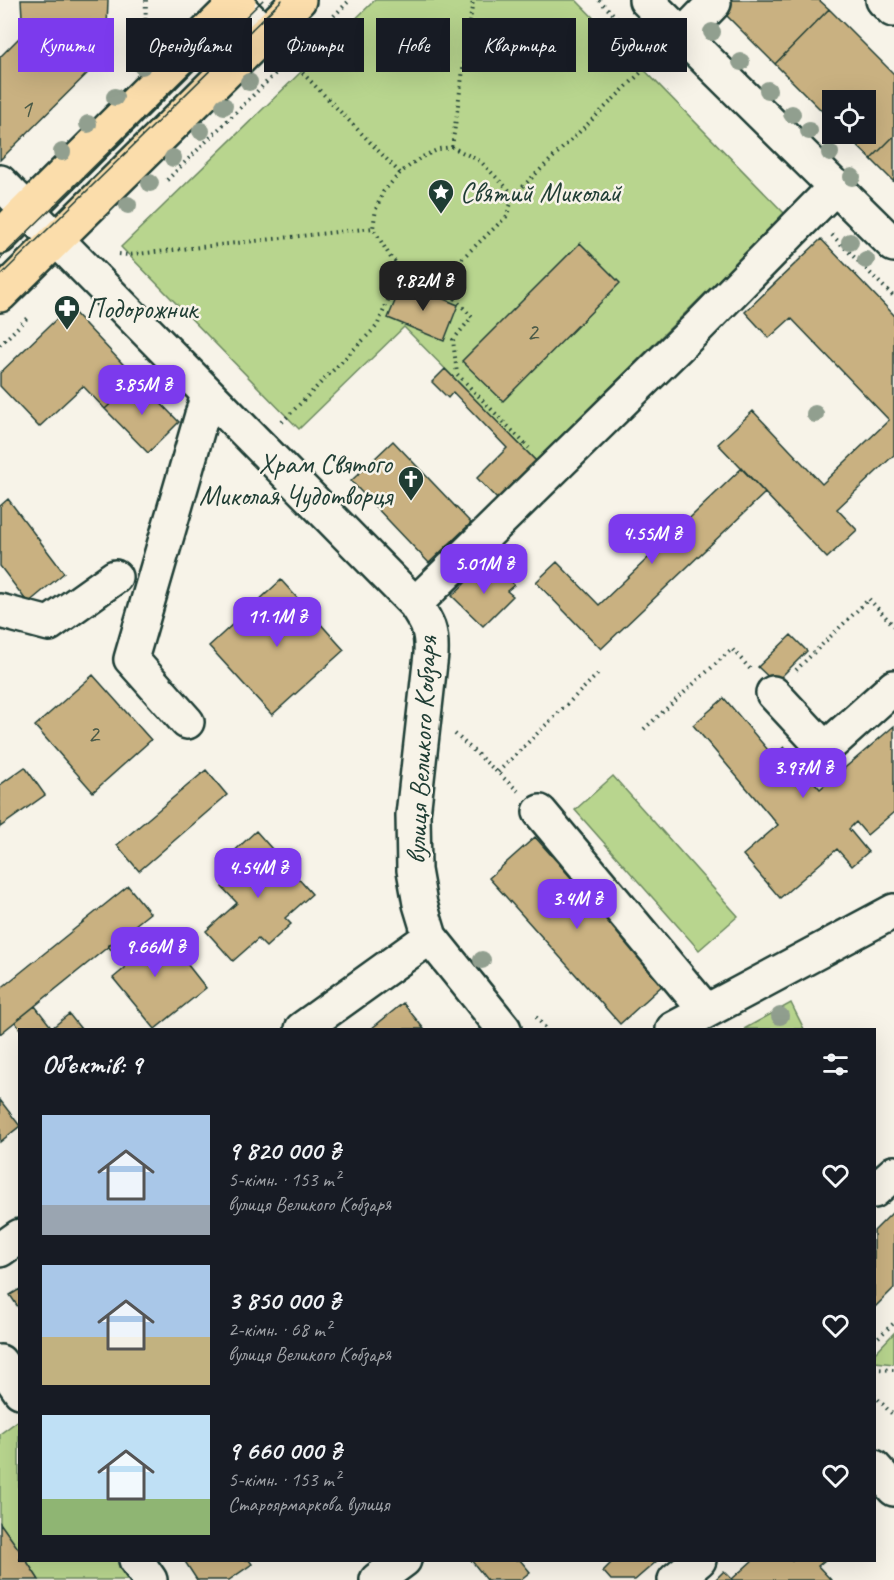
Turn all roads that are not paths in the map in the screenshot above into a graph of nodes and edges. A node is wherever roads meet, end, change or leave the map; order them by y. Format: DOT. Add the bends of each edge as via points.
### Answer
graph roads {
  1 [pos="299,0"];
  2 [pos="646,0"];
  3 [pos="235,1"];
  4 [pos="714,3"];
  5 [pos="281,18"];
  6 [pos="664,18"];
  7 [pos="687,31"];
  8 [pos="264,33"];
  9 [pos="264,35"];
  10 [pos="687,41"];
  11 [pos="0,182"];
  12 [pos="836,186"];
  13 [pos="27,210"];
  14 [pos="0,237"];
  15 [pos="57,240"];
  16 [pos="894,245"];
  17 [pos="0,295"];
  18 [pos="208,394"];
  19 [pos="115,577"];
  20 [pos="415,604"];
  21 [pos="0,611"];
  22 [pos="894,687"];
  23 [pos="773,693"];
  24 [pos="187,722"];
  25 [pos="540,812"];
  26 [pos="894,911"];
  27 [pos="430,937"];
  28 [pos="706,1011"];
  29 [pos="303,1028"];
  30 [pos="503,1028"];
  31 [pos="675,1028"];
  32 [pos="894,1173"];
  33 [pos="876,1189"];
  34 [pos="18,1237"];
  35 [pos="0,1250"];
  36 [pos="0,1362"];
  37 [pos="18,1388"];
  38 [pos="876,1469"];
  39 [pos="894,1489"];
  40 [pos="137,1562"];
  41 [pos="401,1562"];
  42 [pos="697,1562"];
  43 [pos="150,1580"];
  44 [pos="377,1580"];
  45 [pos="675,1580"];
  1 -- 5 [label="main road"];
  2 -- 6 [label="street"];
  3 -- 8 [label="street"];
  3 -- 13 [label="main road"];
  4 -- 7 [label="street"];
  9 -- 15 [label="main road"];
  10 -- 12 [label="street"];
  11 -- 13 [label="street, вулиця Великого Кобзаря"];
  12 -- 16 [label="street"];
  12 -- 20 [label="street"];
  13 -- 14 [label="main road"];
  13 -- 15 [label="street, вулиця Великого Кобзаря"];
  15 -- 17 [label="main road"];
  15 -- 18 [label="street, вулиця Великого Кобзаря"];
  18 -- 20 [label="street, вулиця Великого Кобзаря"];
  18 -- 24 [label="street" via="130,659"];
  19 -- 21 [label="street" via="49,624"];
  20 -- 27 [label="street, вулиця Великого Кобзаря" via="428,624 431,638 413,815 414,870"];
  22 -- 23 [label="street" via="825,749"];
  25 -- 28 [label="street"];
  26 -- 28 [label="street"];
  27 -- 29 [label="street"];
  27 -- 30 [label="street, вулиця Великого Кобзаря"];
  28 -- 31 [label="street"];
  32 -- 33 [label="street"];
  34 -- 35 [label="street"];
  36 -- 37 [label="street"];
  38 -- 39 [label="street"];
  40 -- 43 [label="street"];
  41 -- 44 [label="street"];
  42 -- 45 [label="street"];
}
